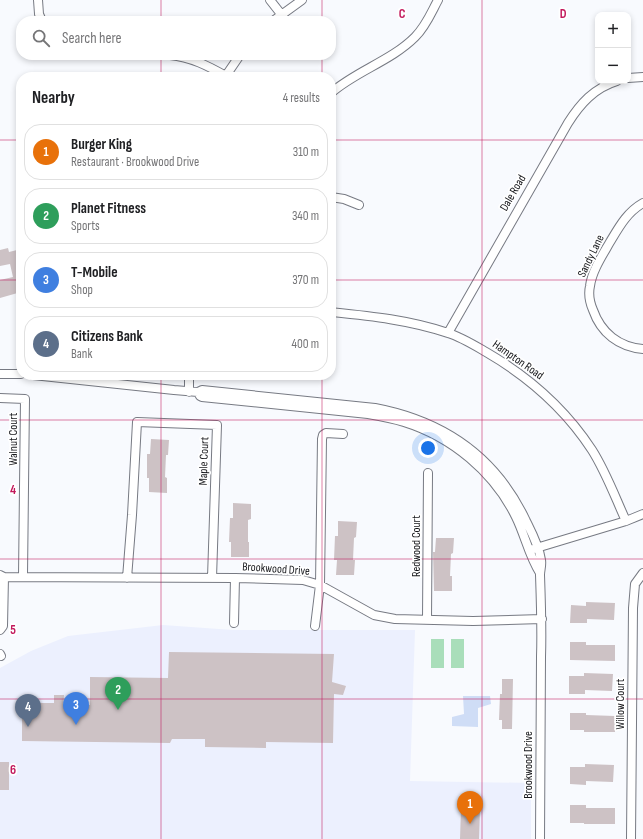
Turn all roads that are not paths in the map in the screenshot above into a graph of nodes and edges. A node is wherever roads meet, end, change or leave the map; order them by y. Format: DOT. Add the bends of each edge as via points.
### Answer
graph roads {
  1 [pos="38,0"];
  2 [pos="270,0"];
  3 [pos="302,0"];
  4 [pos="438,0"];
  5 [pos="281,14"];
  6 [pos="40,16"];
  7 [pos="279,16"];
  8 [pos="195,60"];
  9 [pos="237,60"];
  10 [pos="217,72"];
  11 [pos="228,72"];
  12 [pos="643,77"];
  13 [pos="631,78"];
  14 [pos="610,84"];
  15 [pos="336,89"];
  16 [pos="336,198"];
  17 [pos="643,203"];
  18 [pos="359,205"];
  19 [pos="336,313"];
  20 [pos="448,333"];
  21 [pos="643,349"];
  22 [pos="0,374"];
  23 [pos="16,374"];
  24 [pos="111,380"];
  25 [pos="190,380"];
  26 [pos="194,392"];
  27 [pos="0,398"];
  28 [pos="343,434"];
  29 [pos="428,473"];
  30 [pos="643,514"];
  31 [pos="626,521"];
  32 [pos="538,547"];
  33 [pos="529,550"];
  34 [pos="540,573"];
  35 [pos="643,573"];
  36 [pos="2,576"];
  37 [pos="23,576"];
  38 [pos="127,578"];
  39 [pos="212,578"];
  40 [pos="235,578"];
  41 [pos="320,586"];
  42 [pos="542,619"];
  43 [pos="427,620"];
  44 [pos="234,622"];
  45 [pos="314,626"];
  46 [pos="0,630"];
  47 [pos="540,839"];
  48 [pos="631,839"];
  1 -- 6 [label="street"];
  2 -- 5 [label="street"];
  3 -- 5 [label="street"];
  4 -- 15 [label="street" via="422,29 408,43"];
  5 -- 7 [label="street"];
  8 -- 10 [label="street"];
  9 -- 11 [label="street"];
  12 -- 13 [label="street"];
  14 -- 20 [label="street, Dale Road" via="590,96 568,123"];
  16 -- 18 [label="street"];
  17 -- 21 [label="street, Sandy Lane" via="631,211 609,245 592,276 589,294 597,322 604,331 618,342"];
  19 -- 20 [label="street, Hampton Road" via="387,318"];
  20 -- 31 [label="street, Hampton Road" via="473,344 508,365 554,403 593,451"];
  22 -- 23 [label="street"];
  24 -- 26 [label="street, Brookwood Drive"];
  25 -- 26 [label="street"];
  26 -- 32 [label="street, Brookwood Drive" via="202,390 375,408 427,423 462,443 500,479 522,511"];
  26 -- 33 [label="street, Brookwood Drive" via="202,397 368,414 391,418 421,428 455,447 491,479 517,518"];
  27 -- 37 [label="street, Walnut Court" via="25,399"];
  28 -- 41 [label="street" via="326,433 322,439"];
  29 -- 43 [label="street, Redwood Court"];
  30 -- 31 [label="street"];
  31 -- 32 [label="street"];
  32 -- 33 [label="street"];
  32 -- 34 [label="street, Brookwood Drive"];
  33 -- 34 [label="street, Brookwood Drive"];
  34 -- 42 [label="street, Brookwood Drive"];
  35 -- 48 [label="street, Willow Court" via="635,584 633,608"];
  36 -- 37 [label="street, Brookwood Drive"];
  36 -- 46 [label="street" via="3,626"];
  37 -- 38 [label="street, Brookwood Drive"];
  38 -- 39 [label="street, Brookwood Drive"];
  38 -- 39 [label="street, Maple Court" via="137,422 217,425"];
  39 -- 40 [label="street, Brookwood Drive"];
  40 -- 41 [label="street, Brookwood Drive" via="303,580"];
  40 -- 44 [label="street"];
  41 -- 43 [label="street, Brookwood Drive" via="374,615 395,619"];
  41 -- 45 [label="street"];
  42 -- 43 [label="street, Brookwood Drive"];
  42 -- 47 [label="street, Brookwood Drive"];
}
